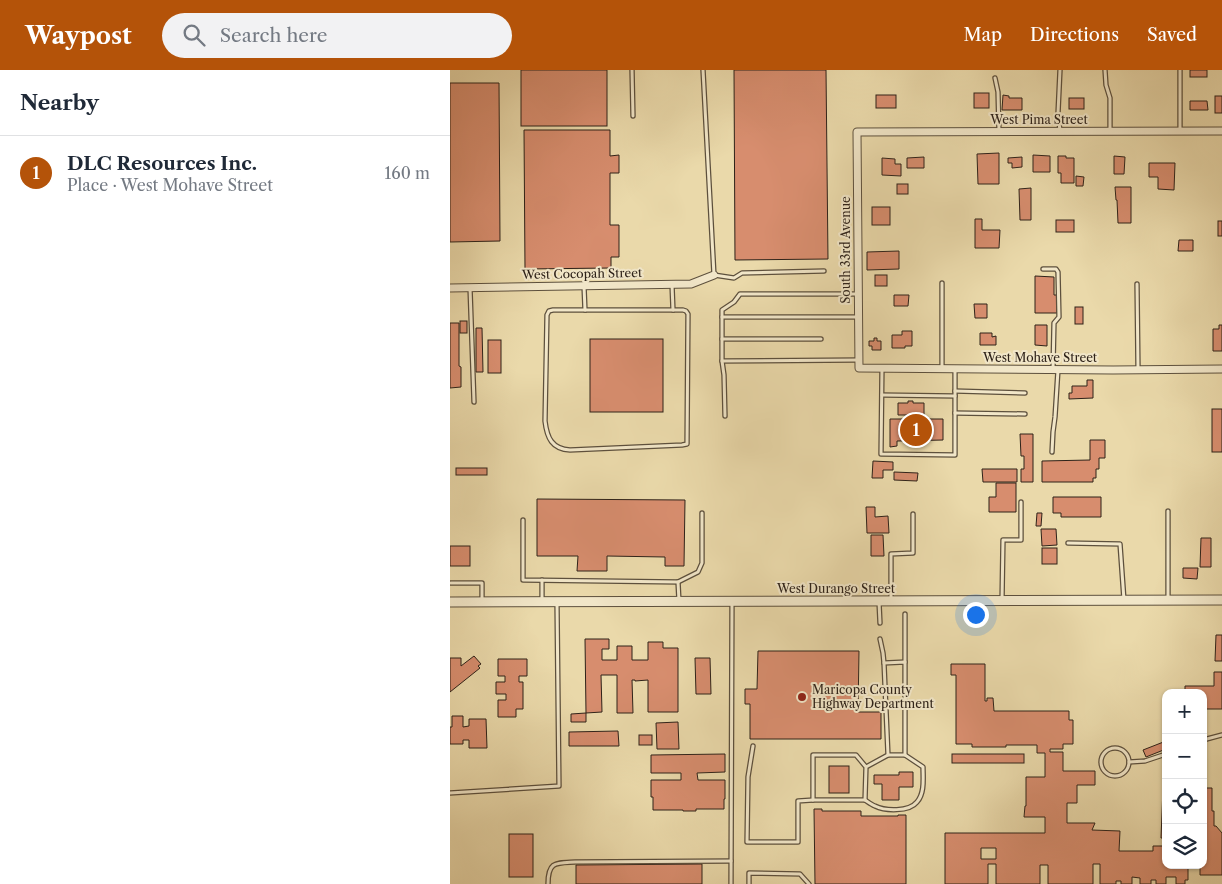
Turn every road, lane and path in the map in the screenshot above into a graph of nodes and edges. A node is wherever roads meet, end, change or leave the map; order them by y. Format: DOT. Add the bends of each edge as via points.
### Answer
graph roads {
  1 [pos="632,70"];
  2 [pos="703,70"];
  3 [pos="1060,70"];
  4 [pos="1105,70"];
  5 [pos="1180,70"];
  6 [pos="995,78"];
  7 [pos="633,116"];
  8 [pos="1180,131"];
  9 [pos="1222,131"];
  10 [pos="857,132"];
  11 [pos="999,132"];
  12 [pos="1060,132"];
  13 [pos="1110,132"];
  14 [pos="1043,269"];
  15 [pos="824,271"];
  16 [pos="714,275"];
  17 [pos="942,283"];
  18 [pos="672,284"];
  19 [pos="1137,284"];
  20 [pos="584,286"];
  21 [pos="470,287"];
  22 [pos="450,288"];
  23 [pos="858,294"];
  24 [pos="585,310"];
  25 [pos="673,310"];
  26 [pos="722,317"];
  27 [pos="858,317"];
  28 [pos="722,339"];
  29 [pos="821,339"];
  30 [pos="859,360"];
  31 [pos="722,361"];
  32 [pos="859,368"];
  33 [pos="882,368"];
  34 [pos="942,369"];
  35 [pos="955,369"];
  36 [pos="1222,369"];
  37 [pos="1056,370"];
  38 [pos="1138,370"];
  39 [pos="955,391"];
  40 [pos="1025,393"];
  41 [pos="882,395"];
  42 [pos="955,396"];
  43 [pos="474,402"];
  44 [pos="955,413"];
  45 [pos="1025,414"];
  46 [pos="725,416"];
  47 [pos="1052,452"];
  48 [pos="1021,502"];
  49 [pos="1168,511"];
  50 [pos="702,513"];
  51 [pos="913,514"];
  52 [pos="523,520"];
  53 [pos="1068,542"];
  54 [pos="542,580"];
  55 [pos="678,582"];
  56 [pos="451,583"];
  57 [pos="1124,600"];
  58 [pos="1168,600"];
  59 [pos="1222,600"];
  60 [pos="732,601"];
  61 [pos="879,601"];
  62 [pos="891,601"];
  63 [pos="1002,601"];
  64 [pos="450,602"];
  65 [pos="482,602"];
  66 [pos="542,602"];
  67 [pos="557,602"];
  68 [pos="679,602"];
  69 [pos="905,614"];
  70 [pos="880,623"];
  71 [pos="880,639"];
  72 [pos="905,662"];
  73 [pos="884,663"];
  74 [pos="1222,735"];
  75 [pos="1207,739"];
  76 [pos="753,746"];
  77 [pos="888,755"];
  78 [pos="904,755"];
  79 [pos="1162,756"];
  80 [pos="1129,762"];
  81 [pos="866,766"];
  82 [pos="450,793"];
  83 [pos="813,800"];
  84 [pos="865,800"];
  85 [pos="732,861"];
  86 [pos="548,884"];
  87 [pos="731,884"];
  88 [pos="749,884"];
  89 [pos="809,884"];
  1 -- 7 [label="lane"];
  2 -- 16 [label="lane"];
  3 -- 12 [label="lane"];
  4 -- 13 [label="lane" via="1110,98"];
  5 -- 8 [label="lane"];
  6 -- 11 [label="lane"];
  8 -- 9 [label="street, West Pima Street"];
  8 -- 13 [label="street, West Pima Street"];
  10 -- 11 [label="street, West Pima Street"];
  10 -- 23 [label="street, South 33rd Avenue"];
  11 -- 12 [label="street, West Pima Street"];
  12 -- 13 [label="street, West Pima Street"];
  14 -- 37 [label="lane" via="1058,272 1060,317 1054,323"];
  15 -- 16 [label="lane" via="742,273 734,278"];
  16 -- 18 [label="street, West Cocopah Street" via="691,284"];
  17 -- 34 [label="lane"];
  18 -- 20 [label="street, West Cocopah Street"];
  18 -- 25 [label="lane"];
  19 -- 38 [label="lane"];
  20 -- 21 [label="street, West Cocopah Street"];
  20 -- 24 [label="lane"];
  21 -- 22 [label="street, West Cocopah Street"];
  21 -- 43 [label="lane"];
  23 -- 26 [label="lane" via="740,294 722,310"];
  23 -- 27 [label="street, South 33rd Avenue"];
  24 -- 25 [label="lane"];
  24 -- 25 [label="lane" via="550,311 547,315 546,427 554,445 565,450 687,444 688,314 684,310"];
  26 -- 27 [label="lane"];
  26 -- 28 [label="lane"];
  27 -- 30 [label="street, South 33rd Avenue"];
  28 -- 29 [label="lane"];
  28 -- 31 [label="lane"];
  30 -- 31 [label="lane"];
  30 -- 32 [label="street, South 33rd Avenue"];
  31 -- 46 [label="lane"];
  32 -- 33 [label="street, West Mohave Street"];
  33 -- 34 [label="street, West Mohave Street"];
  33 -- 41 [label="lane"];
  34 -- 35 [label="street, West Mohave Street"];
  35 -- 37 [label="street, West Mohave Street"];
  35 -- 39 [label="lane"];
  36 -- 38 [label="street, West Mohave Street"];
  37 -- 38 [label="street, West Mohave Street"];
  37 -- 47 [label="lane"];
  39 -- 40 [label="lane"];
  39 -- 42 [label="lane"];
  41 -- 42 [label="lane"];
  41 -- 44 [label="lane" via="881,454 955,455"];
  42 -- 44 [label="lane"];
  44 -- 45 [label="lane"];
  48 -- 63 [label="lane" via="1021,540 1003,540"];
  49 -- 58 [label="lane"];
  50 -- 55 [label="lane" via="702,563 698,572"];
  51 -- 62 [label="lane" via="913,553 891,554"];
  52 -- 54 [label="lane" via="523,580"];
  53 -- 57 [label="lane" via="1120,544"];
  54 -- 55 [label="lane"];
  54 -- 66 [label="lane"];
  55 -- 68 [label="lane"];
  56 -- 65 [label="lane" via="482,583"];
  57 -- 58 [label="street, West Durango Street"];
  57 -- 63 [label="street, West Durango Street"];
  58 -- 59 [label="street, West Durango Street"];
  60 -- 61 [label="street, West Durango Street"];
  60 -- 68 [label="street, West Durango Street"];
  60 -- 85 [label="lane"];
  61 -- 62 [label="street, West Durango Street"];
  61 -- 70 [label="lane"];
  62 -- 63 [label="street, West Durango Street"];
  64 -- 65 [label="street, West Durango Street"];
  65 -- 66 [label="street, West Durango Street"];
  66 -- 67 [label="street, West Durango Street"];
  67 -- 68 [label="street, West Durango Street"];
  67 -- 82 [label="lane" via="559,786"];
  69 -- 72 [label="lane"];
  71 -- 73 [label="lane"];
  72 -- 73 [label="lane"];
  72 -- 78 [label="lane"];
  73 -- 77 [label="lane"];
  74 -- 75 [label="lane"];
  76 -- 83 [label="lane" via="748,777 747,842 798,842 798,801"];
  77 -- 78 [label="lane"];
  77 -- 81 [label="lane"];
  78 -- 84 [label="lane" via="922,768 923,788 917,802 909,808 892,810"];
  79 -- 80 [label="lane" via="1146,762"];
  80 -- 80 [label="lane" via="1126,754 1118,748 1104,753 1100,762 1103,771 1115,777 1126,771"];
  81 -- 83 [label="lane" via="856,755 813,755"];
  81 -- 84 [label="lane"];
  83 -- 84 [label="lane"];
  85 -- 86 [label="lane" via="558,863 548,872"];
  85 -- 87 [label="lane"];
  88 -- 89 [label="lane" via="749,873 800,874"];
}
